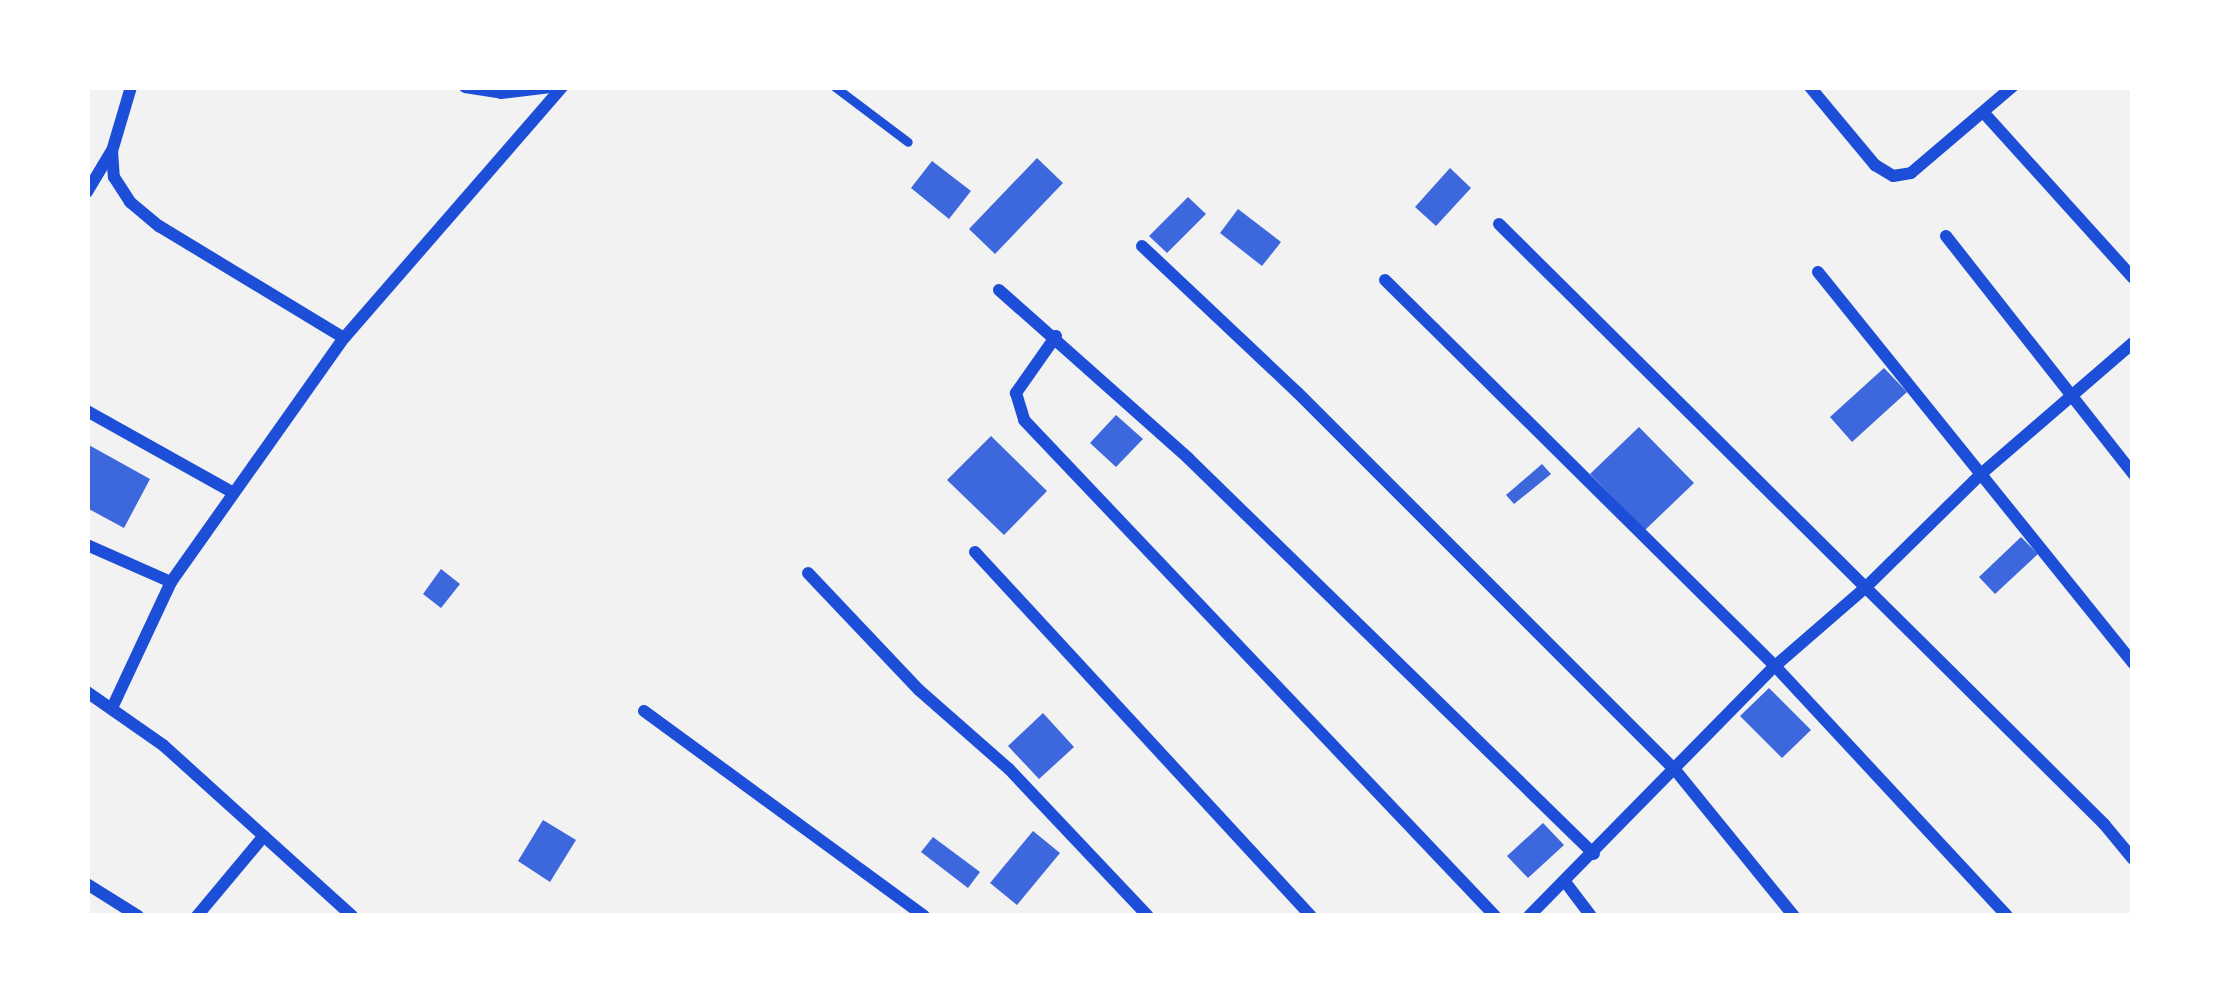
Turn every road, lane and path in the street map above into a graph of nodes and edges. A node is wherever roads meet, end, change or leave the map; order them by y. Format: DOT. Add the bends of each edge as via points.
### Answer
graph roads {
  1 [pos="131,87"];
  2 [pos="465,87"];
  3 [pos="550,87"];
  4 [pos="562,87"];
  5 [pos="835,87"];
  6 [pos="1810,87"];
  7 [pos="2012,87"];
  8 [pos="1984,112"];
  9 [pos="908,142"];
  10 [pos="112,151"];
  11 [pos="87,192"];
  12 [pos="1499,224"];
  13 [pos="1946,236"];
  14 [pos="1142,245"];
  15 [pos="1818,272"];
  16 [pos="2133,278"];
  17 [pos="1385,280"];
  18 [pos="999,290"];
  19 [pos="1057,336"];
  20 [pos="344,338"];
  21 [pos="2133,343"];
  22 [pos="2070,394"];
  23 [pos="87,411"];
  24 [pos="1982,474"];
  25 [pos="2133,474"];
  26 [pos="234,493"];
  27 [pos="87,545"];
  28 [pos="975,552"];
  29 [pos="808,573"];
  30 [pos="171,582"];
  31 [pos="1865,588"];
  32 [pos="2133,663"];
  33 [pos="1775,666"];
  34 [pos="87,692"];
  35 [pos="112,708"];
  36 [pos="644,711"];
  37 [pos="1676,771"];
  38 [pos="264,836"];
  39 [pos="1594,854"];
  40 [pos="2133,860"];
  41 [pos="1566,883"];
  42 [pos="87,884"];
  43 [pos="138,916"];
  44 [pos="197,916"];
  45 [pos="352,916"];
  46 [pos="924,916"];
  47 [pos="1148,916"];
  48 [pos="1310,916"];
  49 [pos="1495,916"];
  50 [pos="1529,916"];
  51 [pos="1591,916"];
  52 [pos="1794,916"];
  53 [pos="2007,916"];
  1 -- 10 [label="street"];
  2 -- 3 [label="street"];
  4 -- 20 [label="street"];
  5 -- 9 [label="lane"];
  6 -- 8 [label="street" via="1893,176 1911,173"];
  7 -- 8 [label="street"];
  8 -- 16 [label="street"];
  10 -- 11 [label="street"];
  10 -- 20 [label="street" via="114,177 159,226"];
  12 -- 31 [label="street"];
  13 -- 22 [label="street"];
  14 -- 37 [label="street"];
  15 -- 24 [label="street"];
  17 -- 33 [label="street"];
  18 -- 19 [label="street"];
  19 -- 39 [label="street"];
  19 -- 49 [label="street" via="1016,393 1024,419"];
  20 -- 26 [label="street"];
  21 -- 22 [label="street"];
  22 -- 24 [label="street"];
  22 -- 25 [label="street"];
  23 -- 26 [label="street"];
  24 -- 31 [label="street"];
  24 -- 32 [label="street"];
  26 -- 30 [label="street"];
  27 -- 30 [label="street"];
  28 -- 48 [label="street"];
  29 -- 47 [label="street"];
  30 -- 35 [label="street"];
  31 -- 33 [label="street"];
  31 -- 40 [label="street"];
  33 -- 37 [label="street"];
  33 -- 53 [label="street"];
  34 -- 35 [label="street"];
  35 -- 38 [label="street"];
  36 -- 46 [label="street"];
  37 -- 39 [label="street"];
  37 -- 52 [label="street"];
  38 -- 44 [label="street"];
  38 -- 45 [label="street"];
  39 -- 41 [label="street"];
  41 -- 50 [label="street"];
  41 -- 51 [label="street"];
  42 -- 43 [label="street"];
}
